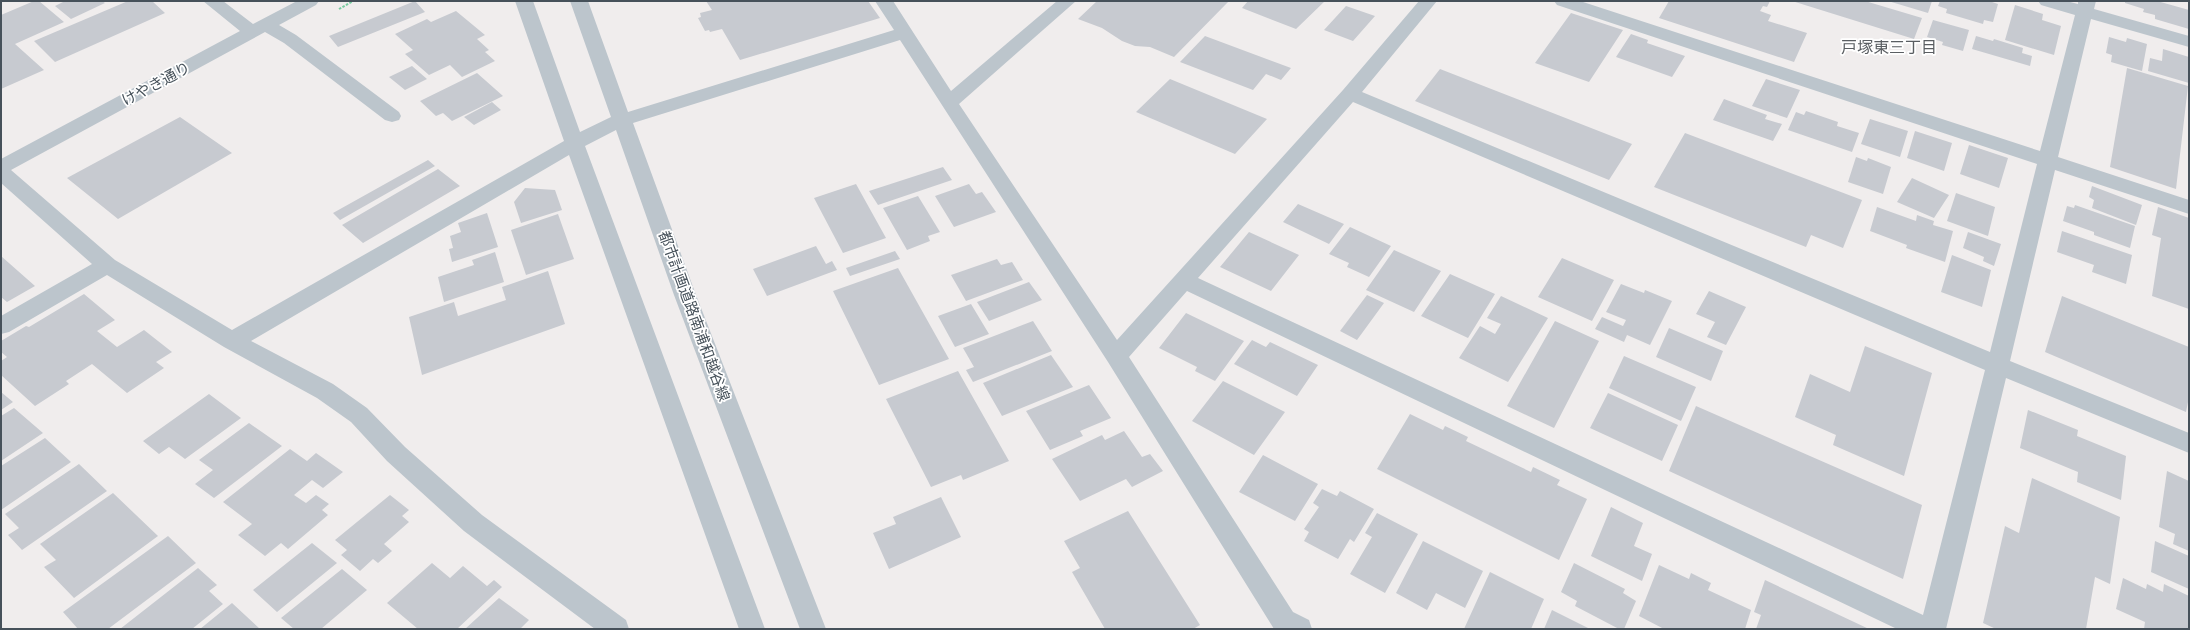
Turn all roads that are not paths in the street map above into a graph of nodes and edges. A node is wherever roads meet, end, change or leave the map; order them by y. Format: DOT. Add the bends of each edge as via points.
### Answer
graph roads {
  1 [pos="212,1"];
  2 [pos="310,1"];
  3 [pos="524,1"];
  4 [pos="579,1"];
  5 [pos="884,1"];
  6 [pos="1067,1"];
  7 [pos="1428,1"];
  8 [pos="1563,1"];
  9 [pos="2047,1"];
  10 [pos="2085,6"];
  11 [pos="259,29"];
  12 [pos="904,33"];
  13 [pos="2189,42"];
  14 [pos="1350,94"];
  15 [pos="949,103"];
  16 [pos="392,116"];
  17 [pos="622,120"];
  18 [pos="574,145"];
  19 [pos="2047,161"];
  20 [pos="1,167"];
  21 [pos="1,172"];
  22 [pos="2189,207"];
  23 [pos="107,265"];
  24 [pos="1184,280"];
  25 [pos="1,326"];
  26 [pos="232,341"];
  27 [pos="1116,356"];
  28 [pos="1999,366"];
  29 [pos="2189,443"];
  30 [pos="1284,626"];
  31 [pos="616,629"];
  32 [pos="752,629"];
  33 [pos="813,629"];
  34 [pos="1925,629"];
  35 [pos="1933,629"];
  1 -- 11 [label="street"];
  2 -- 11 [label="street, けやき通り"];
  3 -- 18 [label="street"];
  4 -- 17 [label="street, 都市計画道路南浦和越谷線"];
  5 -- 12 [label="street"];
  6 -- 15 [label="street"];
  7 -- 14 [label="street"];
  8 -- 19 [label="street"];
  9 -- 10 [label="street"];
  10 -- 13 [label="street"];
  10 -- 19 [label="street"];
  11 -- 16 [label="street" via="290,39"];
  11 -- 20 [label="street, けやき通り"];
  12 -- 15 [label="street"];
  12 -- 17 [label="street"];
  14 -- 24 [label="street"];
  14 -- 28 [label="street"];
  15 -- 27 [label="street"];
  17 -- 18 [label="street" via="598,130"];
  17 -- 33 [label="street, 都市計画道路南浦和越谷線" via="685,295"];
  18 -- 26 [label="street"];
  18 -- 32 [label="street" via="682,432"];
  19 -- 22 [label="street"];
  19 -- 28 [label="street"];
  21 -- 23 [label="street"];
  23 -- 25 [label="street"];
  23 -- 26 [label="street"];
  24 -- 27 [label="street"];
  24 -- 34 [label="street"];
  26 -- 31 [label="street" via="325,391 359,415 396,454 472,523"];
  27 -- 30 [label="street"];
  28 -- 29 [label="street"];
  28 -- 35 [label="street"];
}
